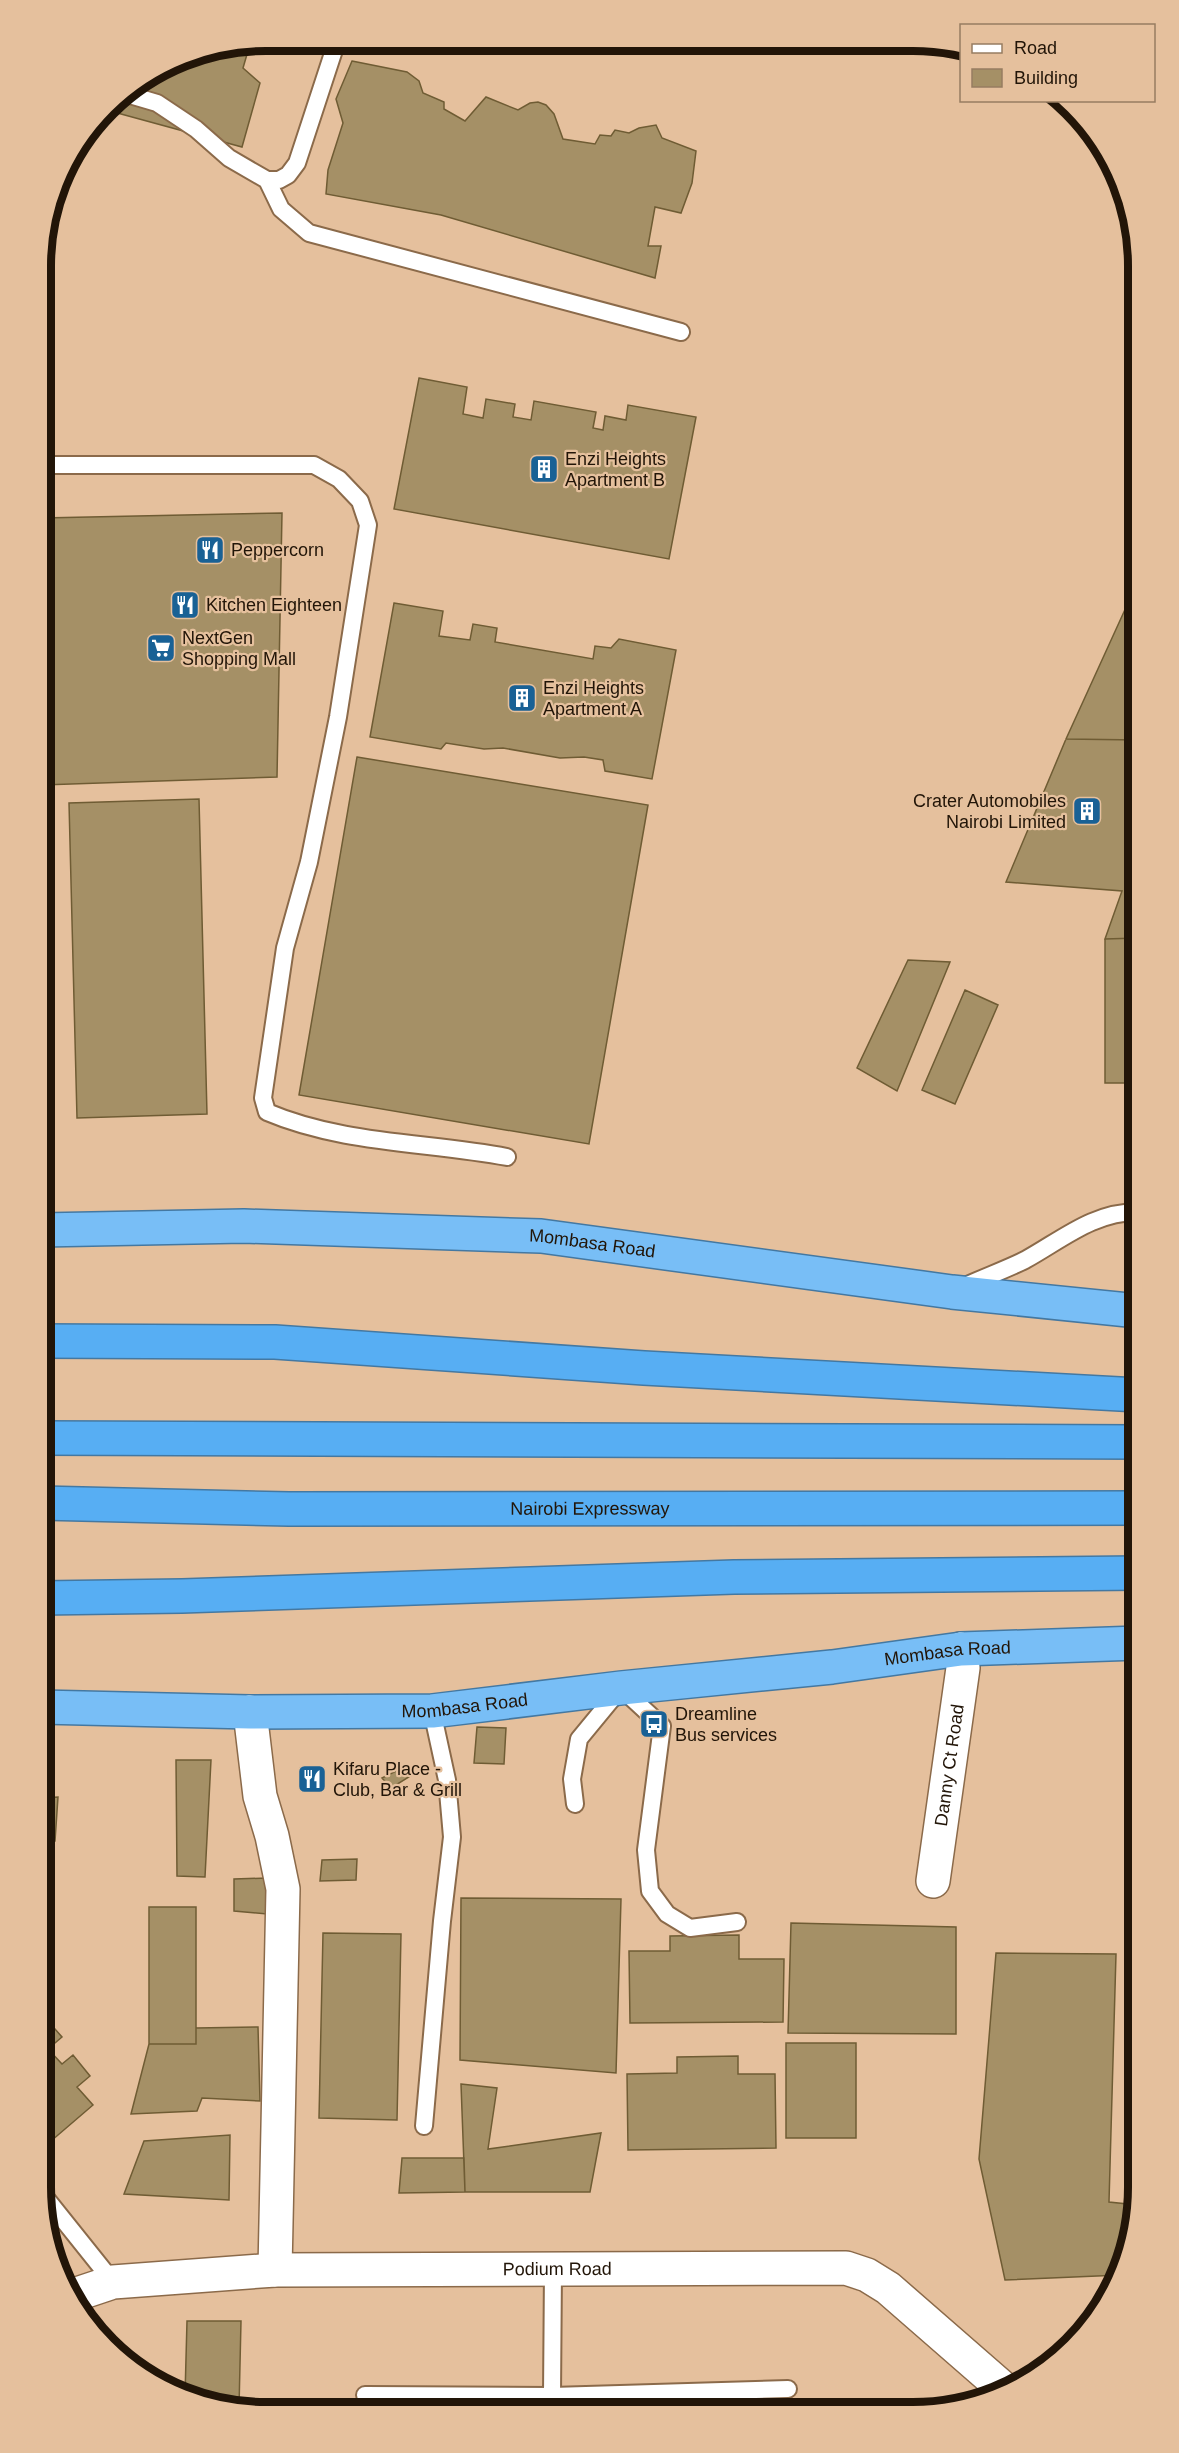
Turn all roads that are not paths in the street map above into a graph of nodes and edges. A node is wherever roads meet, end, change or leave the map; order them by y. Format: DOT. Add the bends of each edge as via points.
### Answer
graph roads {
  1 [pos="334,51"];
  2 [pos="134,96"];
  3 [pos="267,180"];
  4 [pos="681,332"];
  5 [pos="51,465"];
  6 [pos="507,1157"];
  7 [pos="1128,1212"];
  8 [pos="51,1230"];
  9 [pos="952,1292"];
  10 [pos="1128,1310"];
  11 [pos="51,1341"];
  12 [pos="1128,1394"];
  13 [pos="51,1438"];
  14 [pos="1128,1442"];
  15 [pos="51,1503"];
  16 [pos="1128,1508"];
  17 [pos="1128,1573"];
  18 [pos="51,1598"];
  19 [pos="1128,1643"];
  20 [pos="961,1649"];
  21 [pos="621,1688"];
  22 [pos="51,1707"];
  23 [pos="250,1712"];
  24 [pos="432,1712"];
  25 [pos="575,1804"];
  26 [pos="933,1881"];
  27 [pos="737,1922"];
  28 [pos="424,2126"];
  29 [pos="52,2205"];
  30 [pos="553,2269"];
  31 [pos="275,2270"];
  32 [pos="113,2282"];
  33 [pos="80,2293"];
  34 [pos="999,2384"];
  35 [pos="788,2389"];
  36 [pos="365,2395"];
  37 [pos="552,2396"];
  1 -- 3 [label="lane" via="297,163 288,175"];
  2 -- 3 [label="lane" via="157,103 196,129 229,158"];
  3 -- 4 [label="lane" via="281,209 309,233"];
  5 -- 6 [label="lane" via="314,465 339,479 360,501 368,525 338,717 309,862 285,948 263,1098 267,1112 295,1124"];
  7 -- 9 [label="lane" via="1117,1212 1075,1229 1025,1260"];
  8 -- 9 [label="highway, Mombasa Road" via="244,1226 541,1236"];
  9 -- 10 [label="highway, Mombasa Road"];
  11 -- 12 [label="highway" via="275,1342 644,1368"];
  13 -- 14 [label="highway"];
  15 -- 16 [label="highway, Nairobi Expressway" via="289,1509"];
  17 -- 18 [label="highway" via="734,1577"];
  19 -- 20 [label="highway, Mombasa Road"];
  20 -- 21 [label="highway, Mombasa Road" via="832,1668"];
  20 -- 26 [label="street, Danny Ct Road" via="963,1668"];
  21 -- 24 [label="highway, Mombasa Road"];
  21 -- 25 [label="lane" via="579,1739 572,1779"];
  21 -- 27 [label="lane" via="662,1726 646,1850 650,1891 667,1914 690,1928"];
  22 -- 23 [label="highway, Mombasa Road"];
  23 -- 24 [label="highway, Mombasa Road"];
  23 -- 31 [label="street" via="260,1796 283,1889"];
  24 -- 28 [label="lane" via="447,1780 452,1837"];
  29 -- 32 [label="lane"];
  30 -- 31 [label="street, Podium Road"];
  30 -- 34 [label="street, Podium Road" via="846,2268 888,2288"];
  30 -- 37 [label="lane"];
  31 -- 32 [label="street, Podium Road"];
  32 -- 33 [label="street, Podium Road"];
  35 -- 37 [label="lane"];
  36 -- 37 [label="lane"];
}
